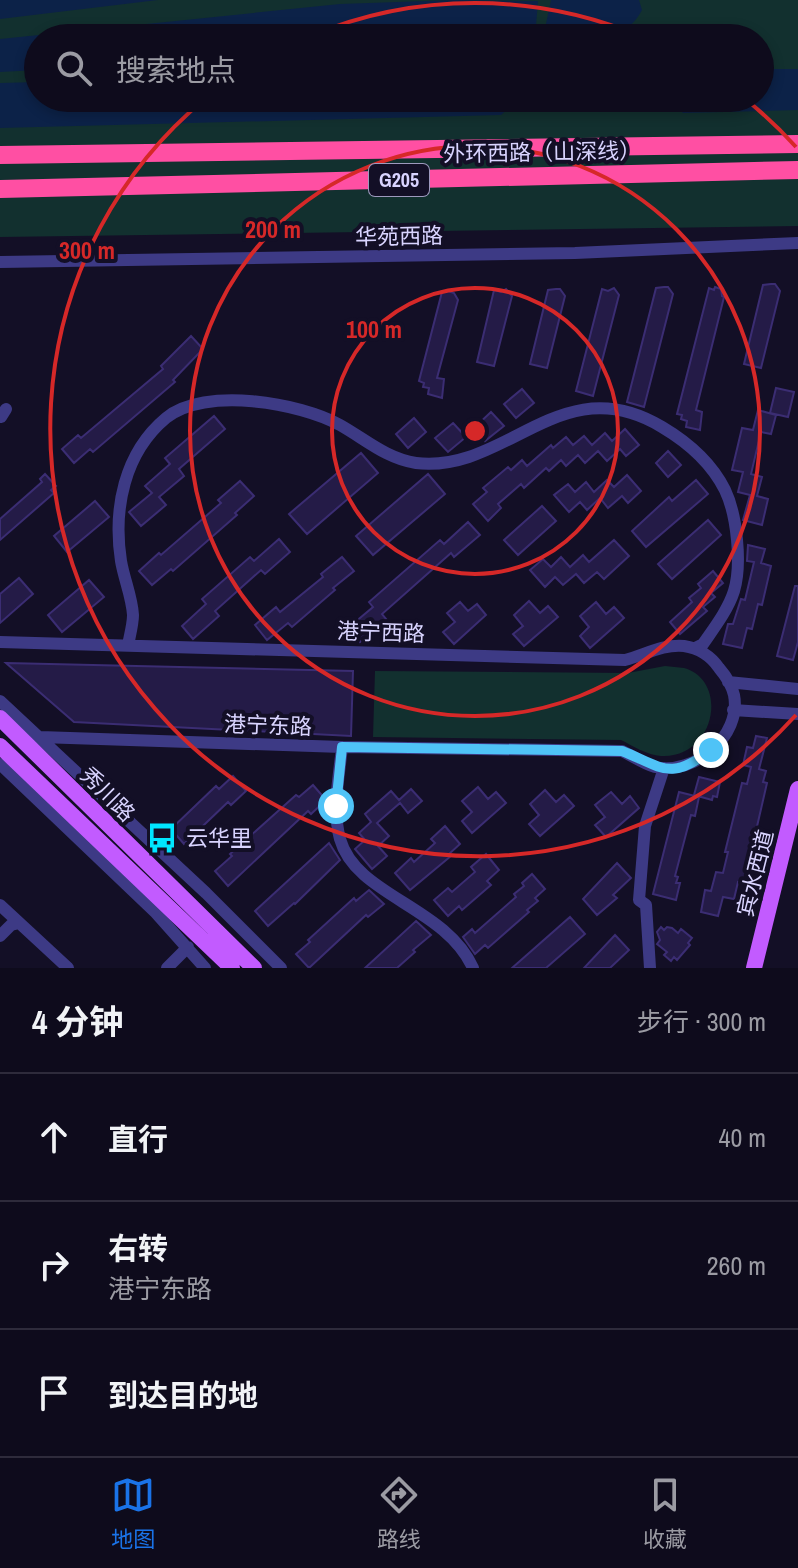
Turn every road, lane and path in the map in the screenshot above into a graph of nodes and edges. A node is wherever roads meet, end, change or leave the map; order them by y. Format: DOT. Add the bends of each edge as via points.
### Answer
graph roads {
  1 [pos="798,144"];
  2 [pos="0,155"];
  3 [pos="798,170"];
  4 [pos="0,189"];
  5 [pos="798,243"];
  6 [pos="0,262"];
  7 [pos="0,642"];
  8 [pos="128,645"];
  9 [pos="695,648"];
  10 [pos="731,688"];
  11 [pos="798,689"];
  12 [pos="0,701"];
  13 [pos="733,710"];
  14 [pos="798,714"];
  15 [pos="0,718"];
  16 [pos="40,737"];
  17 [pos="342,747"];
  18 [pos="4,755"];
  19 [pos="664,768"];
  20 [pos="798,789"];
  21 [pos="798,836"];
  22 [pos="0,905"];
  23 [pos="19,923"];
  24 [pos="0,936"];
  25 [pos="188,947"];
  26 [pos="68,968"];
  27 [pos="167,968"];
  28 [pos="205,968"];
  29 [pos="232,968"];
  30 [pos="254,968"];
  31 [pos="281,968"];
  32 [pos="473,968"];
  33 [pos="650,968"];
  34 [pos="757,968"];
  1 -- 2 [label="highway, 外环西路（山深线） / G205"];
  3 -- 4 [label="highway, 外环西路（山深线） / G205"];
  5 -- 6 [label="street, 华苑西路" via="575,253"];
  7 -- 8 [label="street, 港宁西路"];
  8 -- 9 [label="street, 港宁西路" via="625,660 664,646"];
  8 -- 9 [label="street" via="133,615 121,561 119,498 138,452 167,417 206,401 248,399 337,423 382,451 415,463 456,460 544,420 577,411 620,410 647,418 680,438 716,472 736,528 734,591 703,644"];
  9 -- 10 [label="street" via="716,663"];
  10 -- 11 [label="street"];
  10 -- 13 [label="street"];
  12 -- 16 [label="street"];
  13 -- 14 [label="street"];
  13 -- 19 [label="street" via="724,736 712,749 680,768"];
  15 -- 30 [label="main road, 秀川路"];
  16 -- 17 [label="street, 港宁东路"];
  16 -- 31 [label="street"];
  17 -- 19 [label="street, 港宁东路" via="622,751"];
  17 -- 32 [label="street" via="336,806 340,839 351,863 452,935"];
  18 -- 25 [label="street"];
  18 -- 29 [label="main road, 秀川路"];
  19 -- 33 [label="street" via="645,826 639,900 646,905"];
  20 -- 34 [label="main road, 宾水西道"];
  21 -- 34 [label="main road, 宾水西道"];
  22 -- 23 [label="street"];
  23 -- 24 [label="street"];
  23 -- 26 [label="street"];
  25 -- 27 [label="street"];
  25 -- 28 [label="street"];
}
